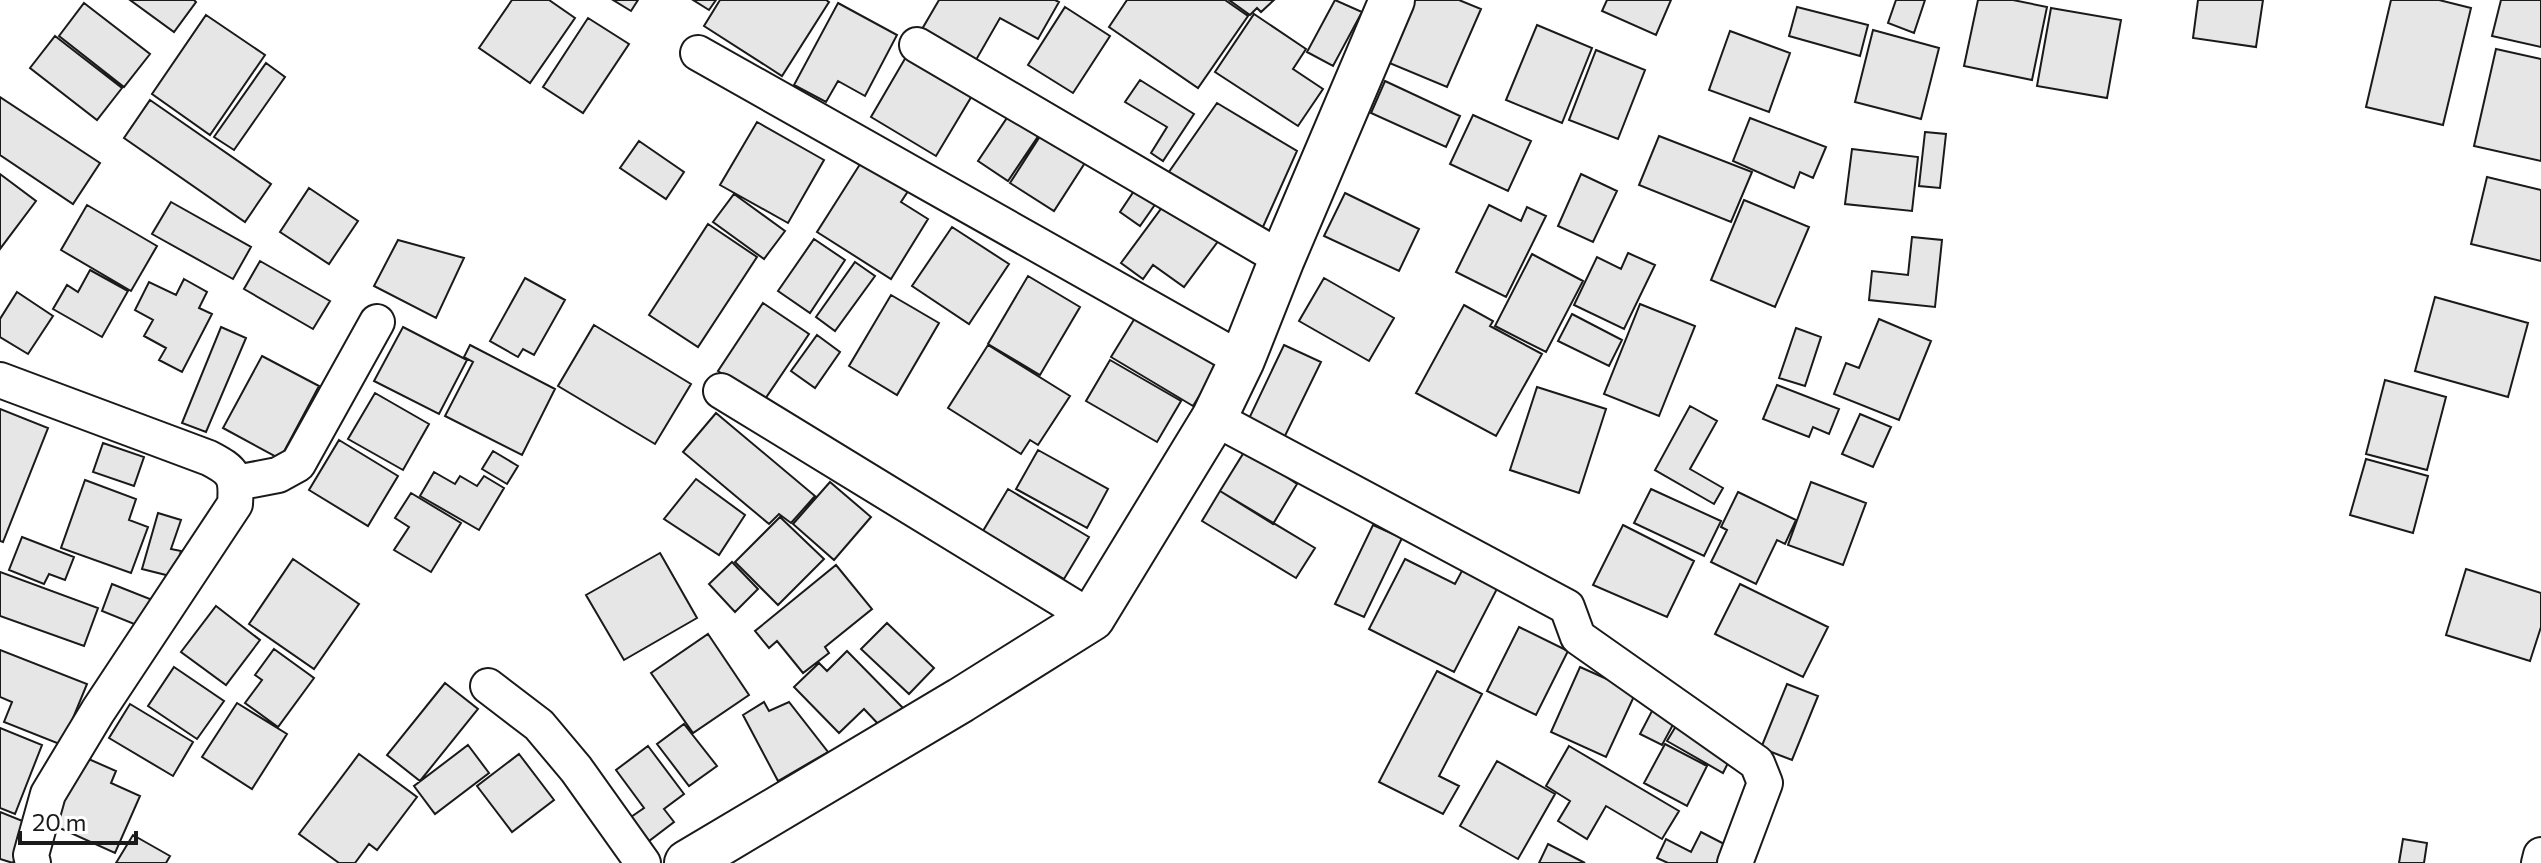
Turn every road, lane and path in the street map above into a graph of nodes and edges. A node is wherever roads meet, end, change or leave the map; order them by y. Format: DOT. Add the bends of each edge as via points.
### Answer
graph roads {
  1 [pos="1392,0"];
  2 [pos="917,45"];
  3 [pos="698,53"];
  4 [pos="1282,259"];
  5 [pos="377,322"];
  6 [pos="1242,360"];
  7 [pos="0,380"];
  8 [pos="721,391"];
  9 [pos="1214,418"];
  10 [pos="236,483"];
  11 [pos="1092,618"];
  12 [pos="488,686"];
  13 [pos="2541,855"];
  14 [pos="33,863"];
  15 [pos="643,863"];
  16 [pos="687,863"];
  17 [pos="1735,863"];
  18 [pos="2539,863"];
  1 -- 4 [label="main road"];
  2 -- 4 [label="street"];
  3 -- 6 [label="street"];
  4 -- 6 [label="main road"];
  5 -- 10 [label="street" via="298,464 278,475"];
  6 -- 9 [label="main road"];
  7 -- 10 [label="street" via="209,458 229,468"];
  8 -- 11 [label="street"];
  9 -- 11 [label="main road"];
  9 -- 17 [label="street" via="1567,607 1578,637 1757,763 1765,783"];
  10 -- 14 [label="street" via="235,504 48,794"];
  11 -- 16 [label="main road"];
  12 -- 15 [label="street" via="539,725"];
  13 -- 18 [label="street"];
}
